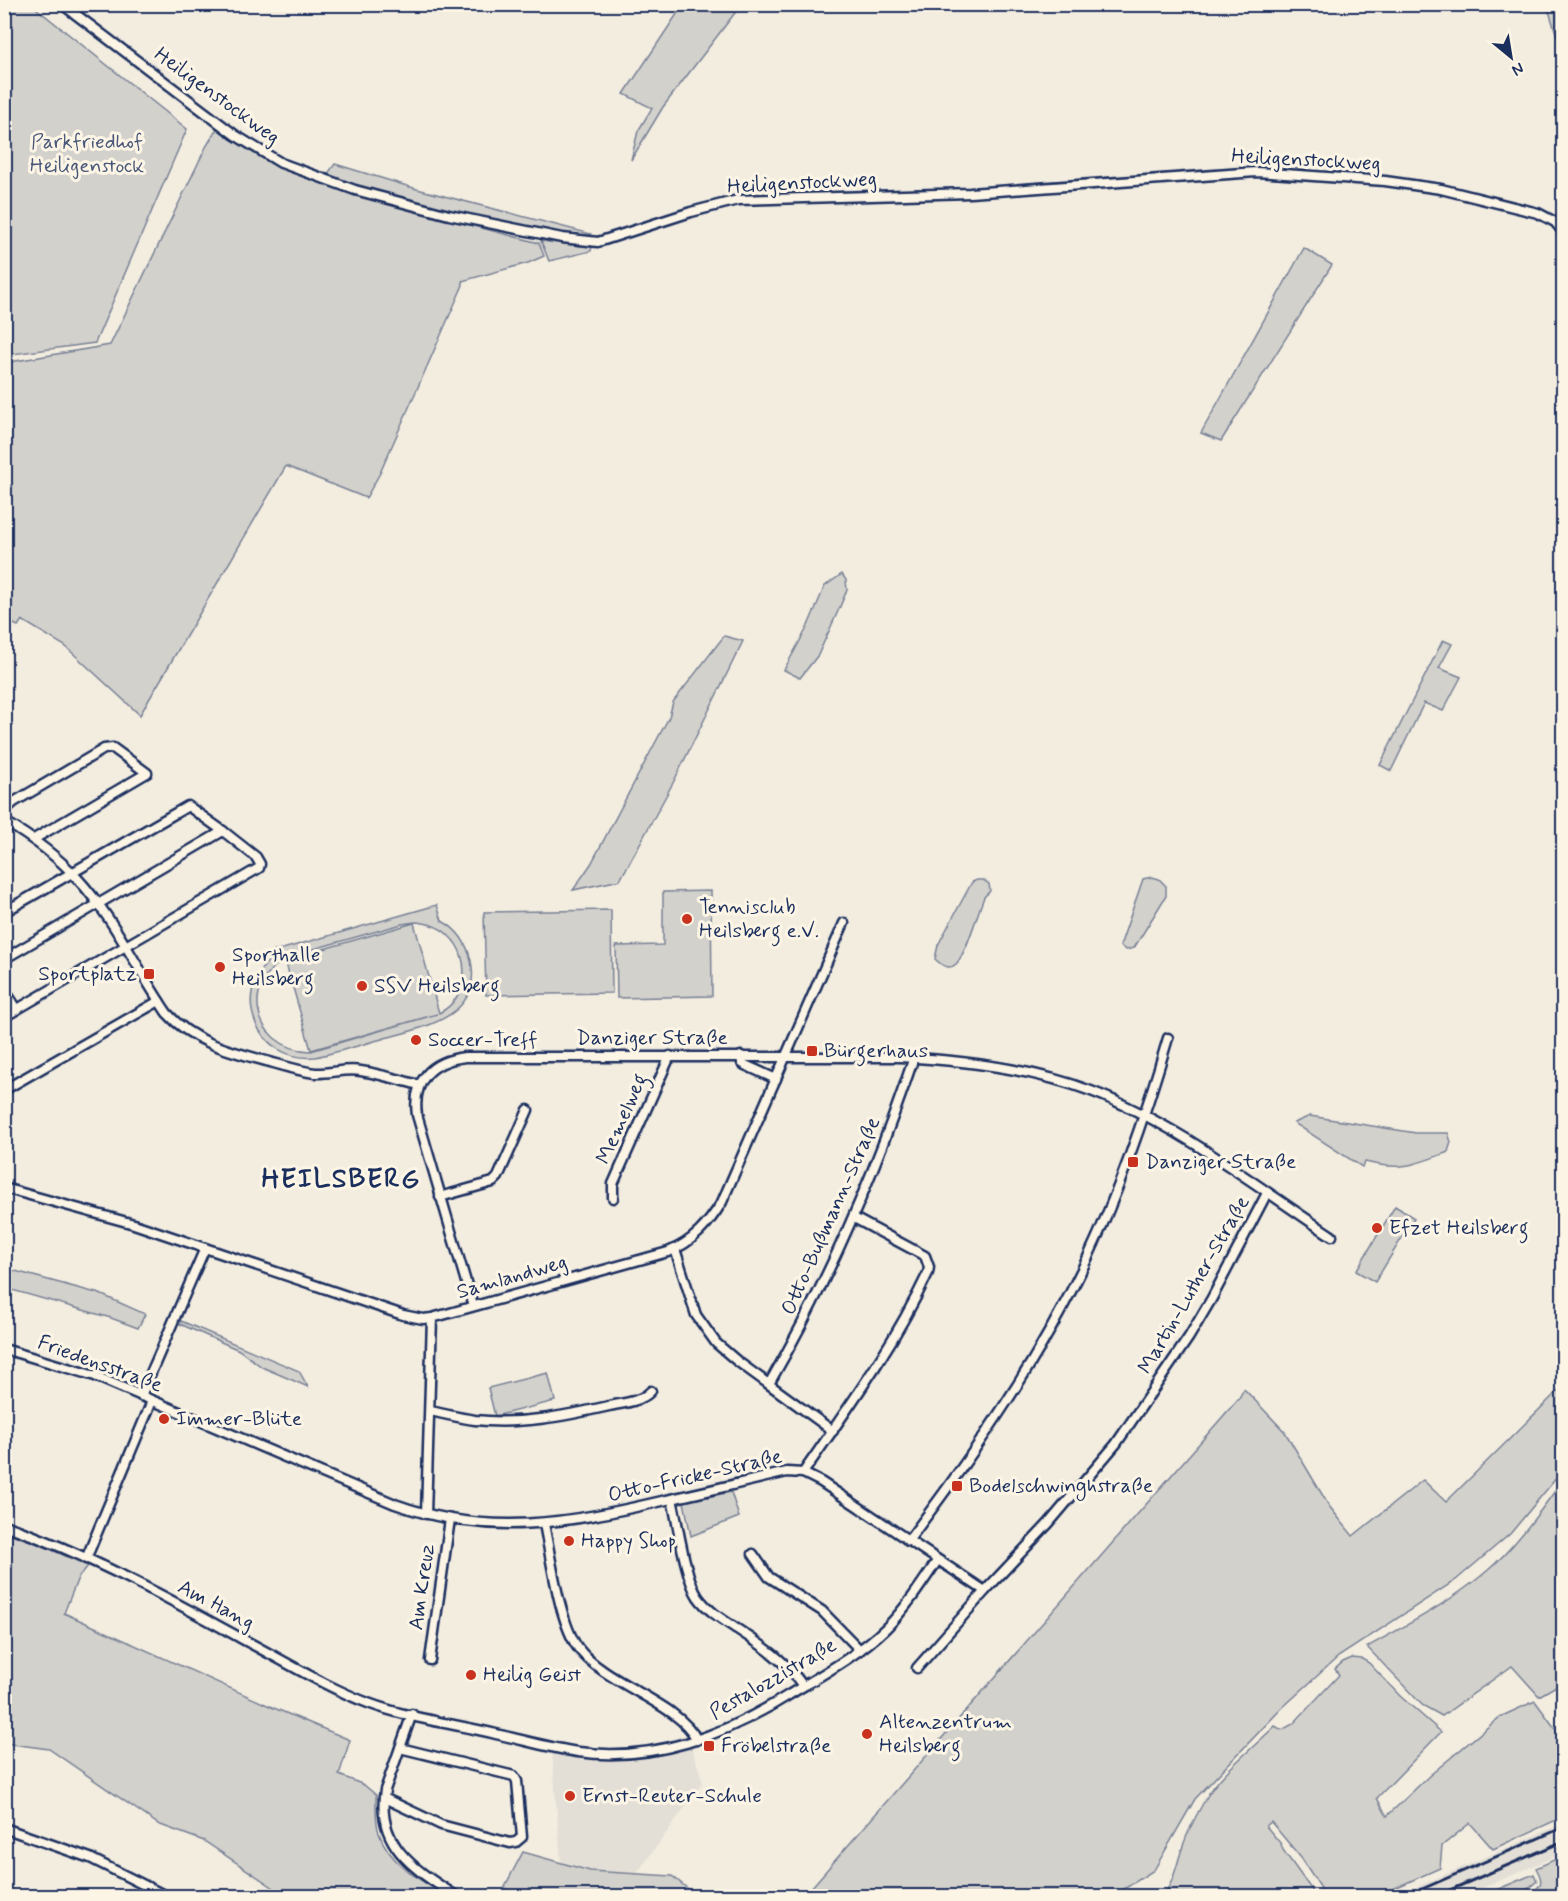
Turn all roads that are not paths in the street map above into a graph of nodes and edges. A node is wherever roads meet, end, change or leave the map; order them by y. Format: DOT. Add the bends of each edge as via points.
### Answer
graph roads {
  1 [pos="62,4"];
  2 [pos="1563,233"];
  3 [pos="4,811"];
  4 [pos="4,821"];
  5 [pos="223,831"];
  6 [pos="34,839"];
  7 [pos="72,873"];
  8 [pos="99,905"];
  9 [pos="4,912"];
  10 [pos="844,923"];
  11 [pos="125,946"];
  12 [pos="4,959"];
  13 [pos="4,988"];
  14 [pos="159,1001"];
  15 [pos="17,1010"];
  16 [pos="4,1017"];
  17 [pos="1168,1038"];
  18 [pos="669,1056"];
  19 [pos="741,1056"];
  20 [pos="786,1056"];
  21 [pos="914,1057"];
  22 [pos="776,1079"];
  23 [pos="419,1085"];
  24 [pos="4,1090"];
  25 [pos="528,1110"];
  26 [pos="1144,1115"];
  27 [pos="4,1188"];
  28 [pos="1267,1193"];
  29 [pos="440,1197"];
  30 [pos="613,1198"];
  31 [pos="854,1218"];
  32 [pos="1332,1236"];
  33 [pos="205,1248"];
  34 [pos="675,1249"];
  35 [pos="472,1306"];
  36 [pos="432,1318"];
  37 [pos="4,1349"];
  38 [pos="769,1384"];
  39 [pos="651,1391"];
  40 [pos="141,1396"];
  41 [pos="152,1401"];
  42 [pos="430,1411"];
  43 [pos="832,1431"];
  44 [pos="803,1473"];
  45 [pos="672,1499"];
  46 [pos="426,1514"];
  47 [pos="450,1519"];
  48 [pos="544,1524"];
  49 [pos="4,1525"];
  50 [pos="908,1541"];
  51 [pos="753,1554"];
  52 [pos="86,1559"];
  53 [pos="937,1561"];
  54 [pos="985,1592"];
  55 [pos="860,1650"];
  56 [pos="430,1660"];
  57 [pos="917,1668"];
  58 [pos="803,1686"];
  59 [pos="412,1714"];
  60 [pos="697,1740"];
  61 [pos="400,1748"];
  62 [pos="384,1798"];
  63 [pos="4,1828"];
  64 [pos="166,1896"];
  65 [pos="456,1896"];
  1 -- 2 [label="street, Heiligenstockweg" via="235,135 281,163 355,190 449,215 562,238 598,243 738,200 970,193 1256,172 1442,189 1538,213 1555,222"];
  3 -- 6 [label="street" via="104,748 116,750 147,773"];
  4 -- 6 [label="street"];
  5 -- 7 [label="street" via="188,806"];
  5 -- 8 [label="street"];
  5 -- 11 [label="street" via="256,857 259,868"];
  6 -- 7 [label="street"];
  7 -- 8 [label="street"];
  7 -- 9 [label="street"];
  8 -- 11 [label="street"];
  8 -- 12 [label="street"];
  10 -- 20 [label="street, Samlandweg"];
  11 -- 14 [label="street"];
  11 -- 15 [label="street"];
  13 -- 15 [label="street"];
  14 -- 23 [label="street" via="173,1021 194,1036 247,1056 315,1073 351,1070"];
  14 -- 24 [label="street"];
  15 -- 16 [label="street"];
  17 -- 26 [label="street"];
  18 -- 19 [label="street, Danziger Straße"];
  18 -- 23 [label="street, Danziger Straße" via="465,1057 441,1062"];
  18 -- 30 [label="street, Memelweg" via="613,1184"];
  19 -- 20 [label="street, Danziger Straße"];
  19 -- 22 [label="street" via="742,1063"];
  20 -- 21 [label="street, Danziger Straße"];
  20 -- 22 [label="street, Samlandweg"];
  21 -- 26 [label="street, Danziger Straße" via="1045,1077 1091,1091"];
  21 -- 31 [label="street, Otto-Bußmann-Straße"];
  22 -- 34 [label="street, Samlandweg" via="716,1212 697,1235"];
  23 -- 29 [label="street" via="417,1115"];
  25 -- 29 [label="street" via="494,1182"];
  26 -- 28 [label="street, Danziger Straße"];
  26 -- 50 [label="street" via="1095,1241 1053,1325 984,1438"];
  27 -- 33 [label="street, Samlandweg"];
  28 -- 32 [label="street, Danziger Straße"];
  28 -- 54 [label="street, Martin-Luther-Straße" via="1197,1323 1137,1416 1074,1495"];
  29 -- 35 [label="street"];
  31 -- 38 [label="street, Otto-Bußmann-Straße" via="804,1323"];
  31 -- 43 [label="street" via="920,1252 929,1267 897,1333"];
  33 -- 36 [label="street, Samlandweg" via="403,1315"];
  33 -- 40 [label="street"];
  34 -- 35 [label="street, Samlandweg"];
  34 -- 38 [label="street" via="699,1321 726,1352"];
  35 -- 36 [label="street, Samlandweg"];
  36 -- 42 [label="street"];
  37 -- 40 [label="street, Friedensstraße" via="82,1372"];
  38 -- 43 [label="street"];
  39 -- 42 [label="street" via="645,1398 619,1404 519,1421 476,1420"];
  40 -- 41 [label="street, Friedensstraße"];
  41 -- 46 [label="street, Friedensstraße"];
  41 -- 52 [label="street"];
  42 -- 46 [label="street"];
  43 -- 44 [label="street"];
  44 -- 45 [label="street, Otto-Fricke-Straße" via="787,1472"];
  44 -- 50 [label="street, Otto-Fricke-Straße"];
  45 -- 48 [label="street, Otto-Fricke-Straße"];
  45 -- 58 [label="street" via="697,1596 712,1612 777,1656"];
  46 -- 47 [label="street, Friedensstraße"];
  47 -- 48 [label="street, Otto-Fricke-Straße" via="502,1525"];
  47 -- 56 [label="street, Am Kreuz"];
  48 -- 60 [label="street" via="564,1617 576,1645 595,1665 687,1724"];
  49 -- 52 [label="street, Am Hang"];
  50 -- 53 [label="street, Otto-Fricke-Straße"];
  51 -- 55 [label="street" via="769,1577 822,1611"];
  52 -- 59 [label="street, Am Hang" via="347,1694"];
  53 -- 54 [label="street, Otto-Fricke-Straße"];
  53 -- 55 [label="street, Pestalozzistraße" via="900,1613"];
  54 -- 57 [label="street, Martin-Luther-Straße"];
  55 -- 58 [label="street, Pestalozzistraße"];
  58 -- 60 [label="street, Pestalozzistraße" via="739,1723"];
  59 -- 60 [label="street, Pestalozzistraße" via="587,1753 643,1753"];
  59 -- 61 [label="street"];
  61 -- 62 [label="street"];
  61 -- 62 [label="street" via="514,1776 522,1838 510,1843 450,1828"];
  62 -- 65 [label="street" via="385,1822 401,1855 413,1868"];
  63 -- 64 [label="street" via="90,1858"];
}
